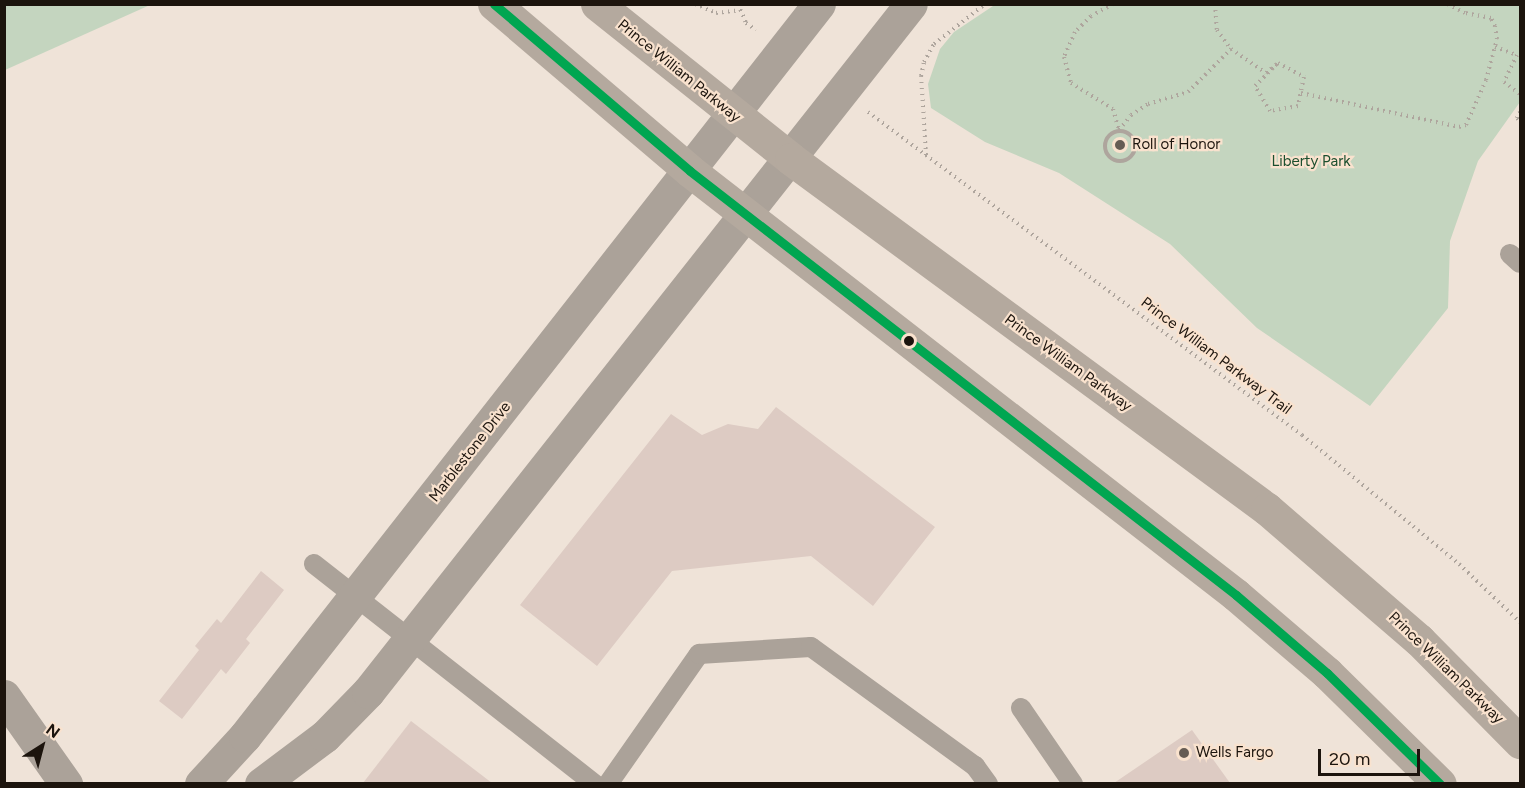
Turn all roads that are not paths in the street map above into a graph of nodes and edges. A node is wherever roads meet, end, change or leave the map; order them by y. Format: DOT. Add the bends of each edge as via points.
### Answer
graph roads {
  1 [pos="494,4"];
  2 [pos="597,4"];
  3 [pos="819,4"];
  4 [pos="909,7"];
  5 [pos="734,116"];
  6 [pos="791,159"];
  7 [pos="690,171"];
  8 [pos="747,216"];
  9 [pos="314,564"];
  10 [pos="355,597"];
  11 [pos="409,639"];
  12 [pos="7,704"];
  13 [pos="1021,708"];
  14 [pos="1521,742"];
  15 [pos="66,783"];
  16 [pos="201,783"];
  17 [pos="261,783"];
  18 [pos="595,783"];
  19 [pos="608,783"];
  20 [pos="988,783"];
  21 [pos="1073,783"];
  22 [pos="1440,783"];
  1 -- 7 [label="highway"];
  2 -- 5 [label="highway, Prince William Parkway"];
  3 -- 5 [label="street, Marblestone Drive"];
  4 -- 6 [label="street"];
  5 -- 6 [label="highway, Prince William Parkway"];
  5 -- 7 [label="street, Marblestone Drive"];
  6 -- 8 [label="street"];
  6 -- 14 [label="highway, Prince William Parkway" via="1267,509 1419,640"];
  7 -- 8 [label="highway"];
  7 -- 10 [label="street, Marblestone Drive"];
  8 -- 11 [label="street"];
  8 -- 22 [label="highway" via="1236,595 1327,673"];
  9 -- 10 [label="lane"];
  10 -- 11 [label="lane"];
  10 -- 16 [label="street, Marblestone Drive" via="245,736"];
  11 -- 17 [label="street" via="368,692 325,736"];
  11 -- 18 [label="lane"];
  12 -- 15 [label="street"];
  13 -- 21 [label="lane"];
  19 -- 20 [label="lane" via="699,654 811,647 975,766"];
}
